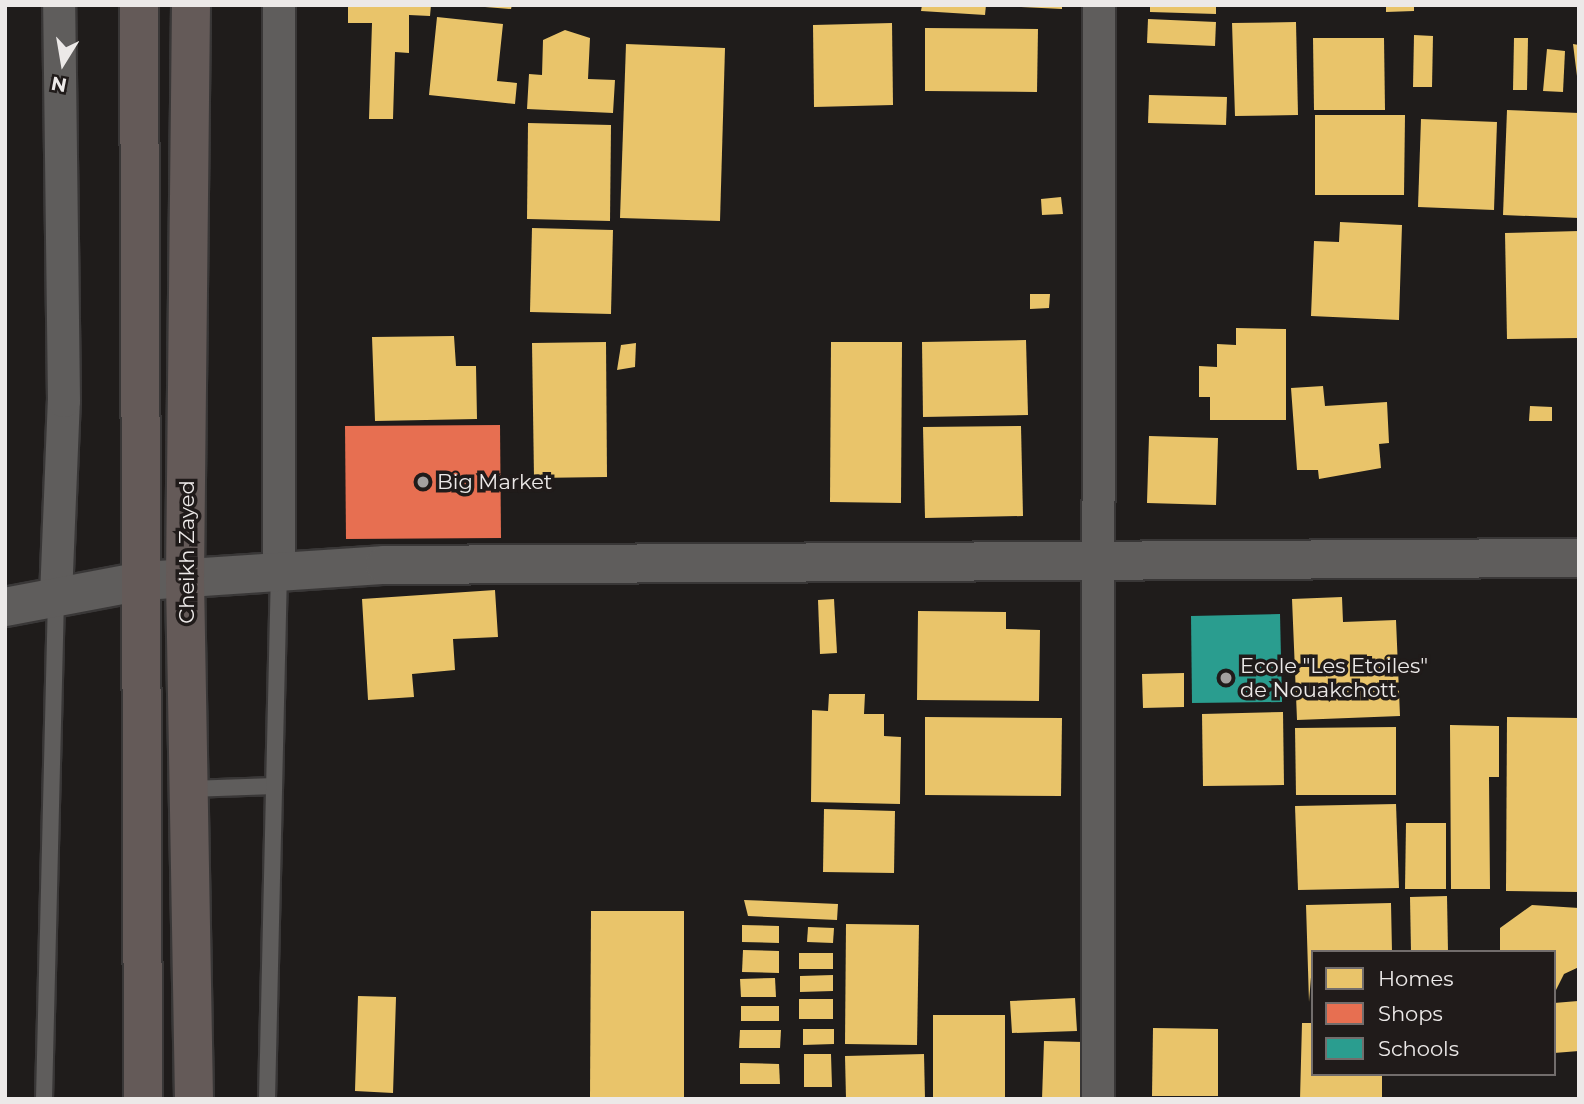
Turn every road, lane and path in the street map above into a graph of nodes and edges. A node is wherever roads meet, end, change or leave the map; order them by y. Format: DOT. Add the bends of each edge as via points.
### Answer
graph roads {
  1 [pos="59,5"];
  2 [pos="139,5"];
  3 [pos="191,5"];
  4 [pos="279,5"];
  5 [pos="1099,5"];
  6 [pos="1101,557"];
  7 [pos="1579,558"];
  8 [pos="279,572"];
  9 [pos="185,579"];
  10 [pos="143,581"];
  11 [pos="56,597"];
  12 [pos="5,607"];
  13 [pos="274,786"];
  14 [pos="190,789"];
  15 [pos="44,1099"];
  16 [pos="143,1099"];
  17 [pos="194,1099"];
  18 [pos="267,1099"];
  19 [pos="1098,1099"];
  1 -- 11 [label="street" via="64,401"];
  2 -- 10 [label="highway, Cheikh Zayed"];
  3 -- 9 [label="highway, Cheikh Zayed"];
  4 -- 8 [label="street"];
  5 -- 6 [label="street"];
  6 -- 7 [label="street"];
  6 -- 8 [label="street" via="385,565"];
  6 -- 19 [label="street"];
  8 -- 9 [label="street"];
  8 -- 13 [label="lane"];
  9 -- 10 [label="street"];
  9 -- 14 [label="highway, Cheikh Zayed"];
  10 -- 11 [label="street"];
  10 -- 16 [label="highway, Cheikh Zayed"];
  11 -- 12 [label="street"];
  11 -- 15 [label="lane"];
  13 -- 14 [label="lane"];
  13 -- 18 [label="lane"];
  14 -- 17 [label="highway, Cheikh Zayed"];
}
